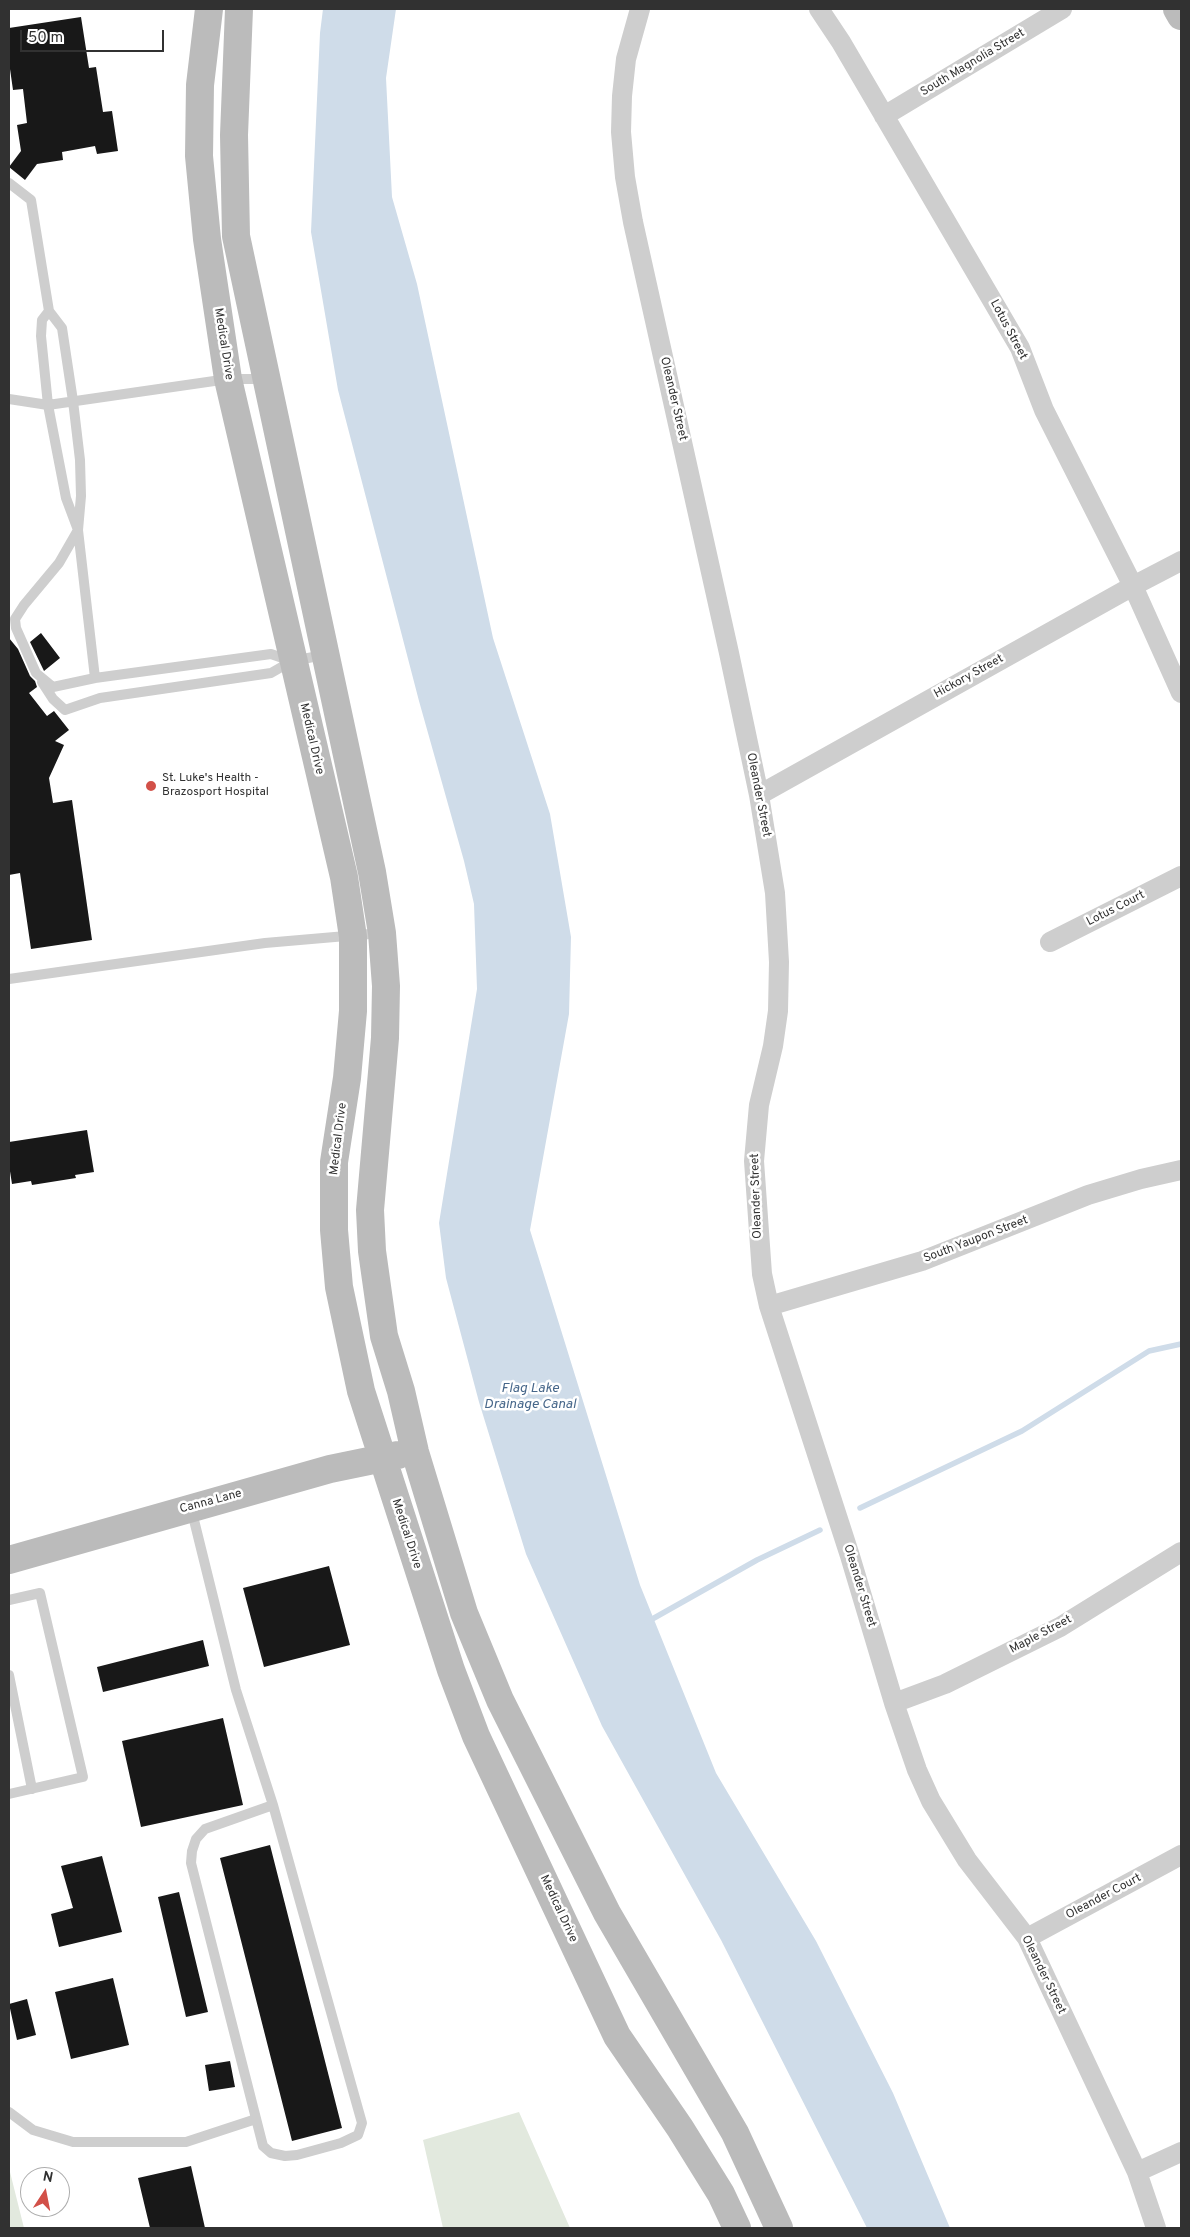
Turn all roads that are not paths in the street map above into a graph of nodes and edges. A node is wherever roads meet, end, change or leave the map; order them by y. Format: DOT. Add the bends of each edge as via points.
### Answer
graph roads {
  1 [pos="209,9"];
  2 [pos="239,9"];
  3 [pos="640,9"];
  4 [pos="819,9"];
  5 [pos="1062,9"];
  6 [pos="1177,9"];
  7 [pos="1181,16"];
  8 [pos="884,116"];
  9 [pos="9,183"];
  10 [pos="49,311"];
  11 [pos="228,379"];
  12 [pos="266,379"];
  13 [pos="9,399"];
  14 [pos="73,401"];
  15 [pos="48,405"];
  16 [pos="78,530"];
  17 [pos="1181,561"];
  18 [pos="1133,586"];
  19 [pos="326,654"];
  20 [pos="292,661"];
  21 [pos="36,673"];
  22 [pos="95,678"];
  23 [pos="1181,693"];
  24 [pos="759,796"];
  25 [pos="1181,876"];
  26 [pos="382,933"];
  27 [pos="353,937"];
  28 [pos="1050,942"];
  29 [pos="9,979"];
  30 [pos="1181,1170"];
  31 [pos="769,1306"];
  32 [pos="416,1452"];
  33 [pos="381,1459"];
  34 [pos="190,1507"];
  35 [pos="1181,1552"];
  36 [pos="9,1560"];
  37 [pos="9,1600"];
  38 [pos="9,1675"];
  39 [pos="894,1703"];
  40 [pos="32,1789"];
  41 [pos="9,1794"];
  42 [pos="273,1805"];
  43 [pos="1181,1855"];
  44 [pos="1027,1938"];
  45 [pos="9,2112"];
  46 [pos="256,2118"];
  47 [pos="1181,2152"];
  48 [pos="1137,2172"];
  49 [pos="737,2228"];
  50 [pos="779,2228"];
  51 [pos="1156,2228"];
  1 -- 11 [label="street, Medical Drive" via="200,85 199,156"];
  2 -- 12 [label="street" via="234,135 236,236"];
  3 -- 24 [label="street, Oleander Street" via="626,58 622,96 625,177"];
  4 -- 8 [label="street, Lotus Street"];
  5 -- 8 [label="street, South Magnolia Street"];
  6 -- 7 [label="street"];
  8 -- 18 [label="street, Lotus Street" via="1020,348 1044,410"];
  9 -- 10 [label="lane" via="31,200"];
  10 -- 14 [label="lane" via="62,328"];
  10 -- 15 [label="lane" via="42,320 41,336"];
  11 -- 12 [label="lane"];
  11 -- 14 [label="lane"];
  11 -- 20 [label="street, Medical Drive"];
  12 -- 19 [label="street"];
  13 -- 15 [label="lane"];
  14 -- 15 [label="lane"];
  14 -- 16 [label="lane" via="80,460"];
  15 -- 16 [label="lane" via="62,482"];
  16 -- 21 [label="lane" via="59,563 15,619"];
  16 -- 22 [label="lane"];
  17 -- 18 [label="street, Hickory Street"];
  18 -- 23 [label="street, Lotus Street"];
  18 -- 24 [label="street, Hickory Street"];
  19 -- 20 [label="lane"];
  19 -- 26 [label="street"];
  20 -- 21 [label="lane" via="270,673 100,698 65,710 53,699"];
  20 -- 22 [label="lane" via="271,654"];
  20 -- 27 [label="street, Medical Drive" via="344,877"];
  21 -- 22 [label="lane" via="53,687"];
  24 -- 31 [label="street, Oleander Street" via="775,894 779,962 774,1046 759,1105 754,1161 762,1274"];
  25 -- 28 [label="street, Lotus Court"];
  26 -- 27 [label="lane"];
  26 -- 32 [label="street" via="385,1038 370,1210 372,1251 384,1336"];
  27 -- 29 [label="lane" via="265,943"];
  27 -- 33 [label="street, Medical Drive" via="353,1011 334,1162 334,1230 339,1287 350,1345"];
  30 -- 31 [label="street, South Yaupon Street" via="1088,1195 922,1261"];
  31 -- 39 [label="street, Oleander Street"];
  32 -- 33 [label="street, Canna Lane"];
  32 -- 50 [label="street" via="464,1613 500,1700 607,1912 734,2133"];
  33 -- 34 [label="street, Canna Lane"];
  33 -- 49 [label="street, Medical Drive" via="476,1736 617,2036 696,2152"];
  34 -- 36 [label="street, Canna Lane"];
  34 -- 42 [label="lane" via="236,1690"];
  35 -- 39 [label="street, Maple Street" via="1060,1627 945,1684"];
  37 -- 40 [label="lane" via="40,1593 83,1777"];
  38 -- 40 [label="lane"];
  39 -- 44 [label="street, Oleander Street" via="917,1770 948,1832"];
  40 -- 41 [label="lane"];
  42 -- 46 [label="lane" via="205,1829 196,1839 191,1863"];
  42 -- 46 [label="lane" via="362,2123 358,2135 341,2143 285,2156 271,2154 263,2146"];
  43 -- 44 [label="street, Oleander Court"];
  44 -- 48 [label="street, Oleander Street"];
  45 -- 46 [label="lane" via="33,2130 73,2142 186,2142"];
  47 -- 48 [label="street"];
  48 -- 51 [label="street, Oleander Street"];
}
